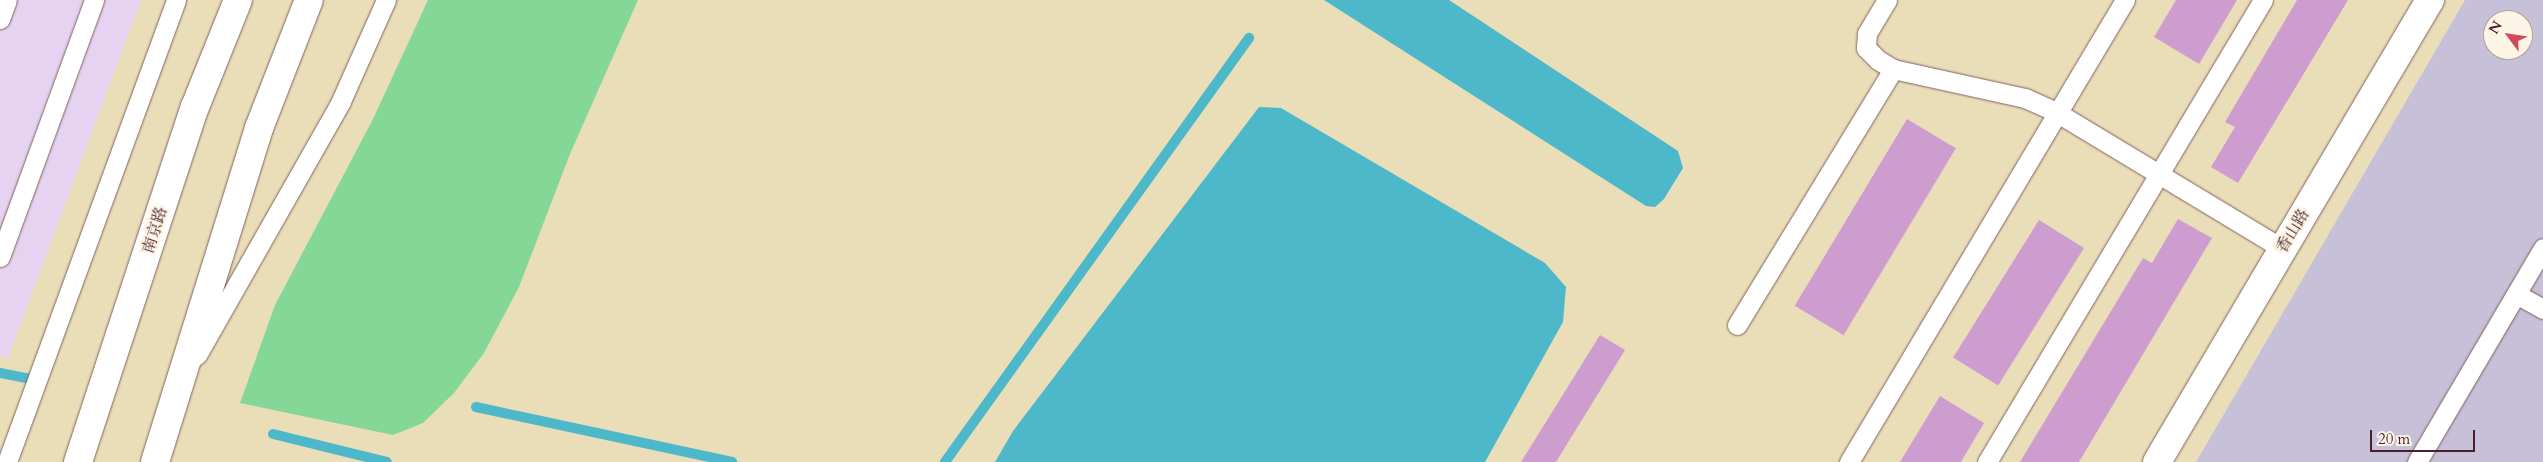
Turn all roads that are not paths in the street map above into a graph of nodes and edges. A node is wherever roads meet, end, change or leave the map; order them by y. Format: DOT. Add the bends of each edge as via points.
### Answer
graph roads {
  1 [pos="7,0"];
  2 [pos="94,0"];
  3 [pos="176,0"];
  4 [pos="238,0"];
  5 [pos="310,0"];
  6 [pos="386,0"];
  7 [pos="1887,0"];
  8 [pos="2125,0"];
  9 [pos="2263,0"];
  10 [pos="2430,0"];
  11 [pos="0,19"];
  12 [pos="1893,69"];
  13 [pos="2056,112"];
  14 [pos="2159,174"];
  15 [pos="8,208"];
  16 [pos="2543,248"];
  17 [pos="2283,249"];
  18 [pos="0,257"];
  19 [pos="2516,294"];
  20 [pos="2543,309"];
  21 [pos="1737,325"];
  22 [pos="178,389"];
  23 [pos="7,462"];
  24 [pos="78,462"];
  25 [pos="155,462"];
  26 [pos="1849,462"];
  27 [pos="1987,462"];
  28 [pos="2157,462"];
  29 [pos="2417,462"];
  1 -- 11 [label="lane"];
  2 -- 15 [label="lane"];
  3 -- 23 [label="lane"];
  4 -- 24 [label="main road, 南京路" via="196,107"];
  5 -- 22 [label="main road" via="259,128"];
  6 -- 22 [label="lane" via="342,101"];
  7 -- 12 [label="lane" via="1867,33 1866,48"];
  8 -- 13 [label="lane"];
  9 -- 14 [label="lane"];
  10 -- 17 [label="main road, 香山路"];
  12 -- 13 [label="lane" via="2025,98"];
  12 -- 21 [label="lane"];
  13 -- 14 [label="lane"];
  13 -- 26 [label="lane"];
  14 -- 17 [label="lane"];
  14 -- 27 [label="lane"];
  15 -- 18 [label="lane"];
  16 -- 19 [label="lane"];
  17 -- 28 [label="main road, 香山路"];
  19 -- 20 [label="lane"];
  19 -- 29 [label="lane"];
  22 -- 25 [label="main road"];
}
